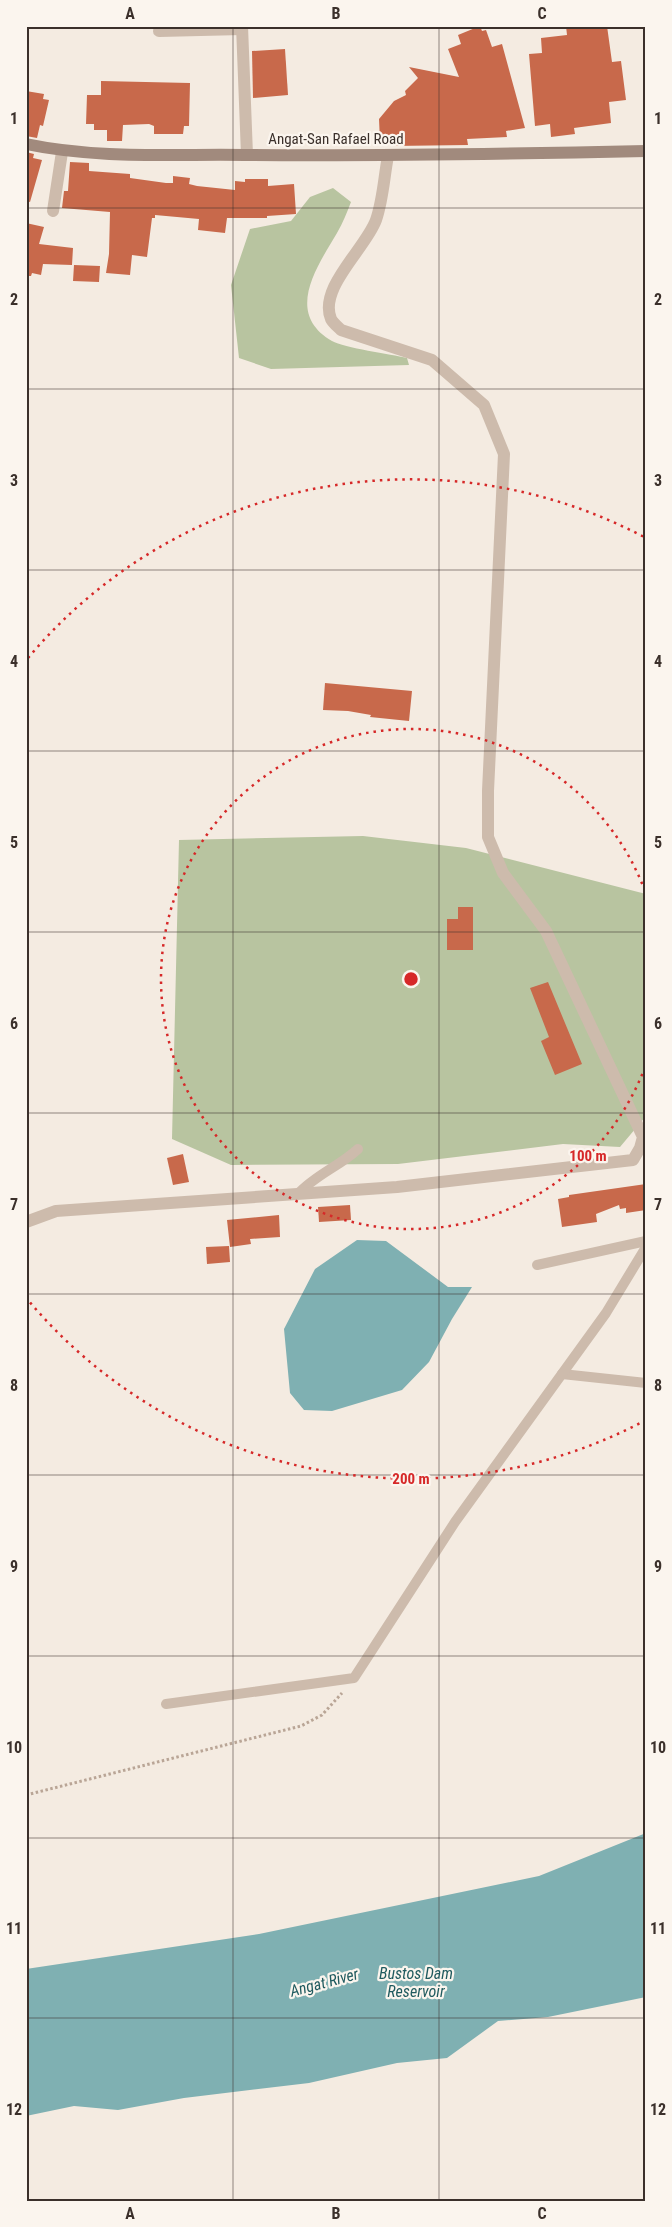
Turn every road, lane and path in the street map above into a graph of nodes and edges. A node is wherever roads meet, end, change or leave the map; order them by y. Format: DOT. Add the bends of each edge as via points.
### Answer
graph roads {
  1 [pos="242,28"];
  2 [pos="159,31"];
  3 [pos="26,144"];
  4 [pos="646,151"];
  5 [pos="62,152"];
  6 [pos="247,155"];
  7 [pos="388,156"];
  8 [pos="53,212"];
  9 [pos="645,1136"];
  10 [pos="358,1148"];
  11 [pos="298,1194"];
  12 [pos="26,1222"];
  13 [pos="646,1241"];
  14 [pos="646,1247"];
  15 [pos="537,1265"];
  16 [pos="562,1374"];
  17 [pos="646,1383"];
  18 [pos="354,1678"];
  19 [pos="166,1704"];
  20 [pos="26,1795"];
  1 -- 2 [label="street"];
  1 -- 6 [label="street"];
  3 -- 5 [label="main road, Angat-San Rafael Road"];
  4 -- 7 [label="main road, Angat-San Rafael Road"];
  5 -- 6 [label="main road, Angat-San Rafael Road"];
  5 -- 8 [label="street"];
  6 -- 7 [label="main road, Angat-San Rafael Road"];
  7 -- 9 [label="street" via="376,220 340,274 328,309 331,320 341,330 432,360 484,405 504,454 488,837 503,873 546,931"];
  9 -- 11 [label="street" via="633,1160 397,1187"];
  10 -- 11 [label="lane"];
  11 -- 12 [label="street" via="56,1211"];
  13 -- 15 [label="lane"];
  14 -- 16 [label="lane" via="606,1313"];
  16 -- 17 [label="lane"];
  16 -- 18 [label="lane" via="455,1522"];
  18 -- 19 [label="lane"];
  18 -- 20 [label="path" via="322,1715 301,1726"];
}
